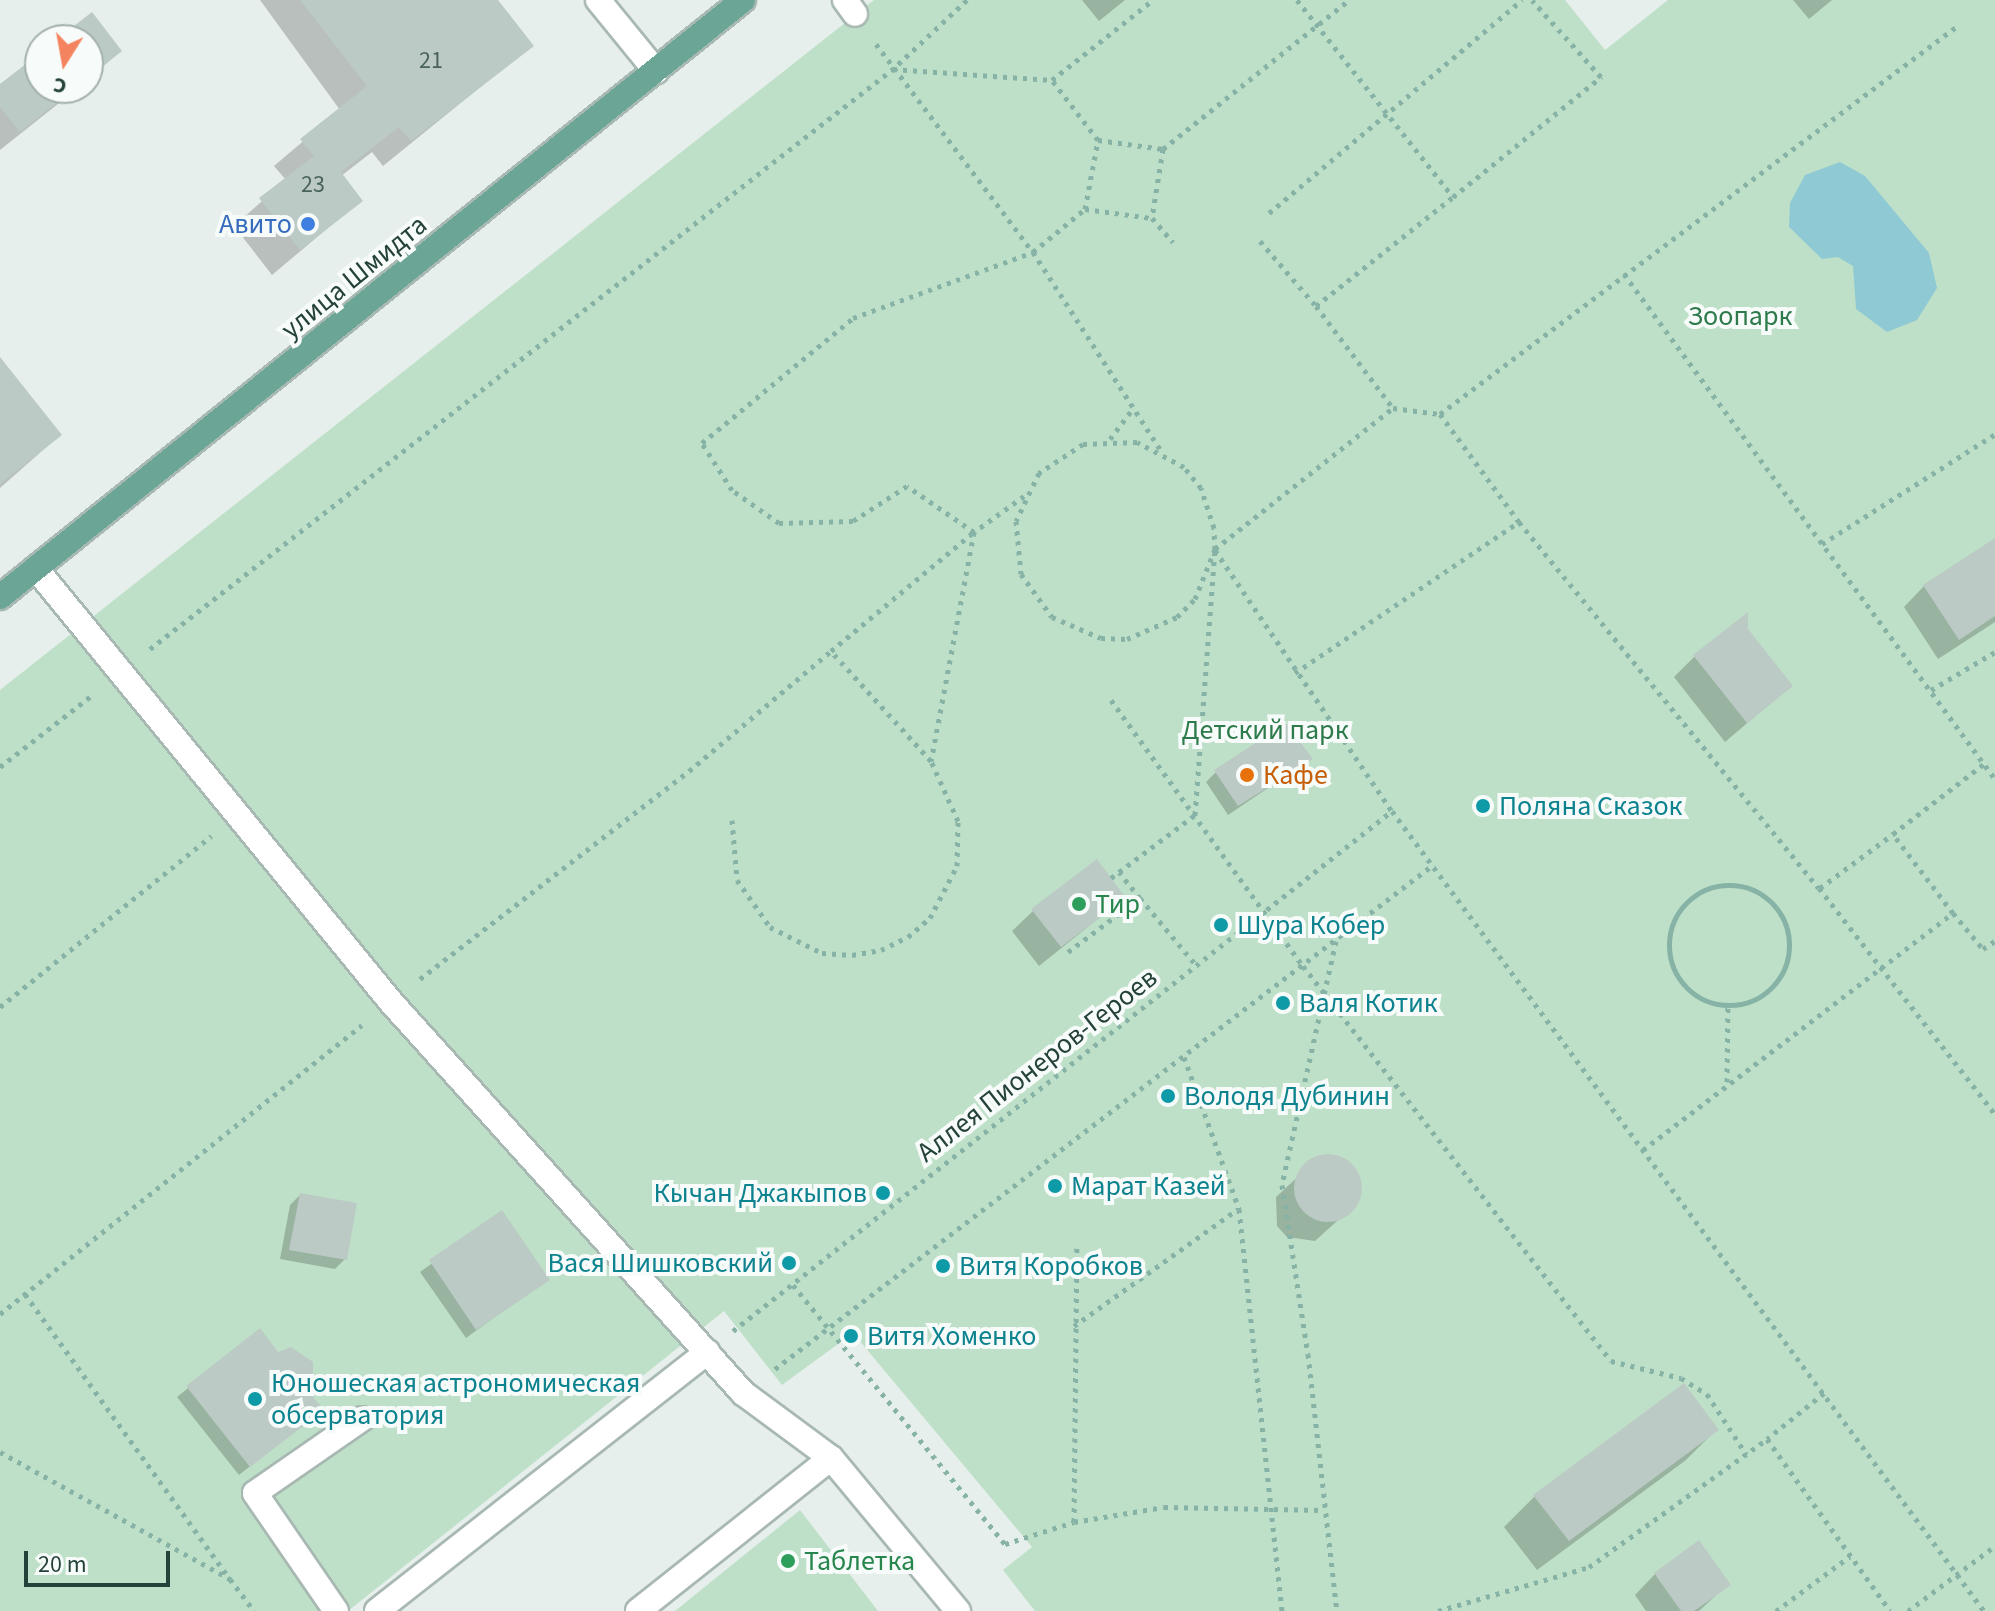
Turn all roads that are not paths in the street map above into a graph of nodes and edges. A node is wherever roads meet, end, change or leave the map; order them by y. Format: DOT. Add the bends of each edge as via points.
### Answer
graph roads {
  1 [pos="598,0"];
  2 [pos="743,0"];
  3 [pos="656,71"];
  4 [pos="37,570"];
  5 [pos="0,597"];
  6 [pos="707,1352"];
  7 [pos="362,1419"];
  8 [pos="831,1458"];
  9 [pos="336,1611"];
  10 [pos="377,1611"];
  11 [pos="638,1611"];
  12 [pos="958,1611"];
  1 -- 3 [label="street"];
  2 -- 3 [label="main road, улица Шмидта"];
  3 -- 4 [label="main road, улица Шмидта"];
  4 -- 5 [label="main road, улица Шмидта"];
  4 -- 6 [label="street" via="391,1002"];
  6 -- 8 [label="street" via="743,1393"];
  6 -- 10 [label="street"];
  7 -- 9 [label="street" via="255,1493"];
  8 -- 11 [label="street"];
  8 -- 12 [label="street"];
}
